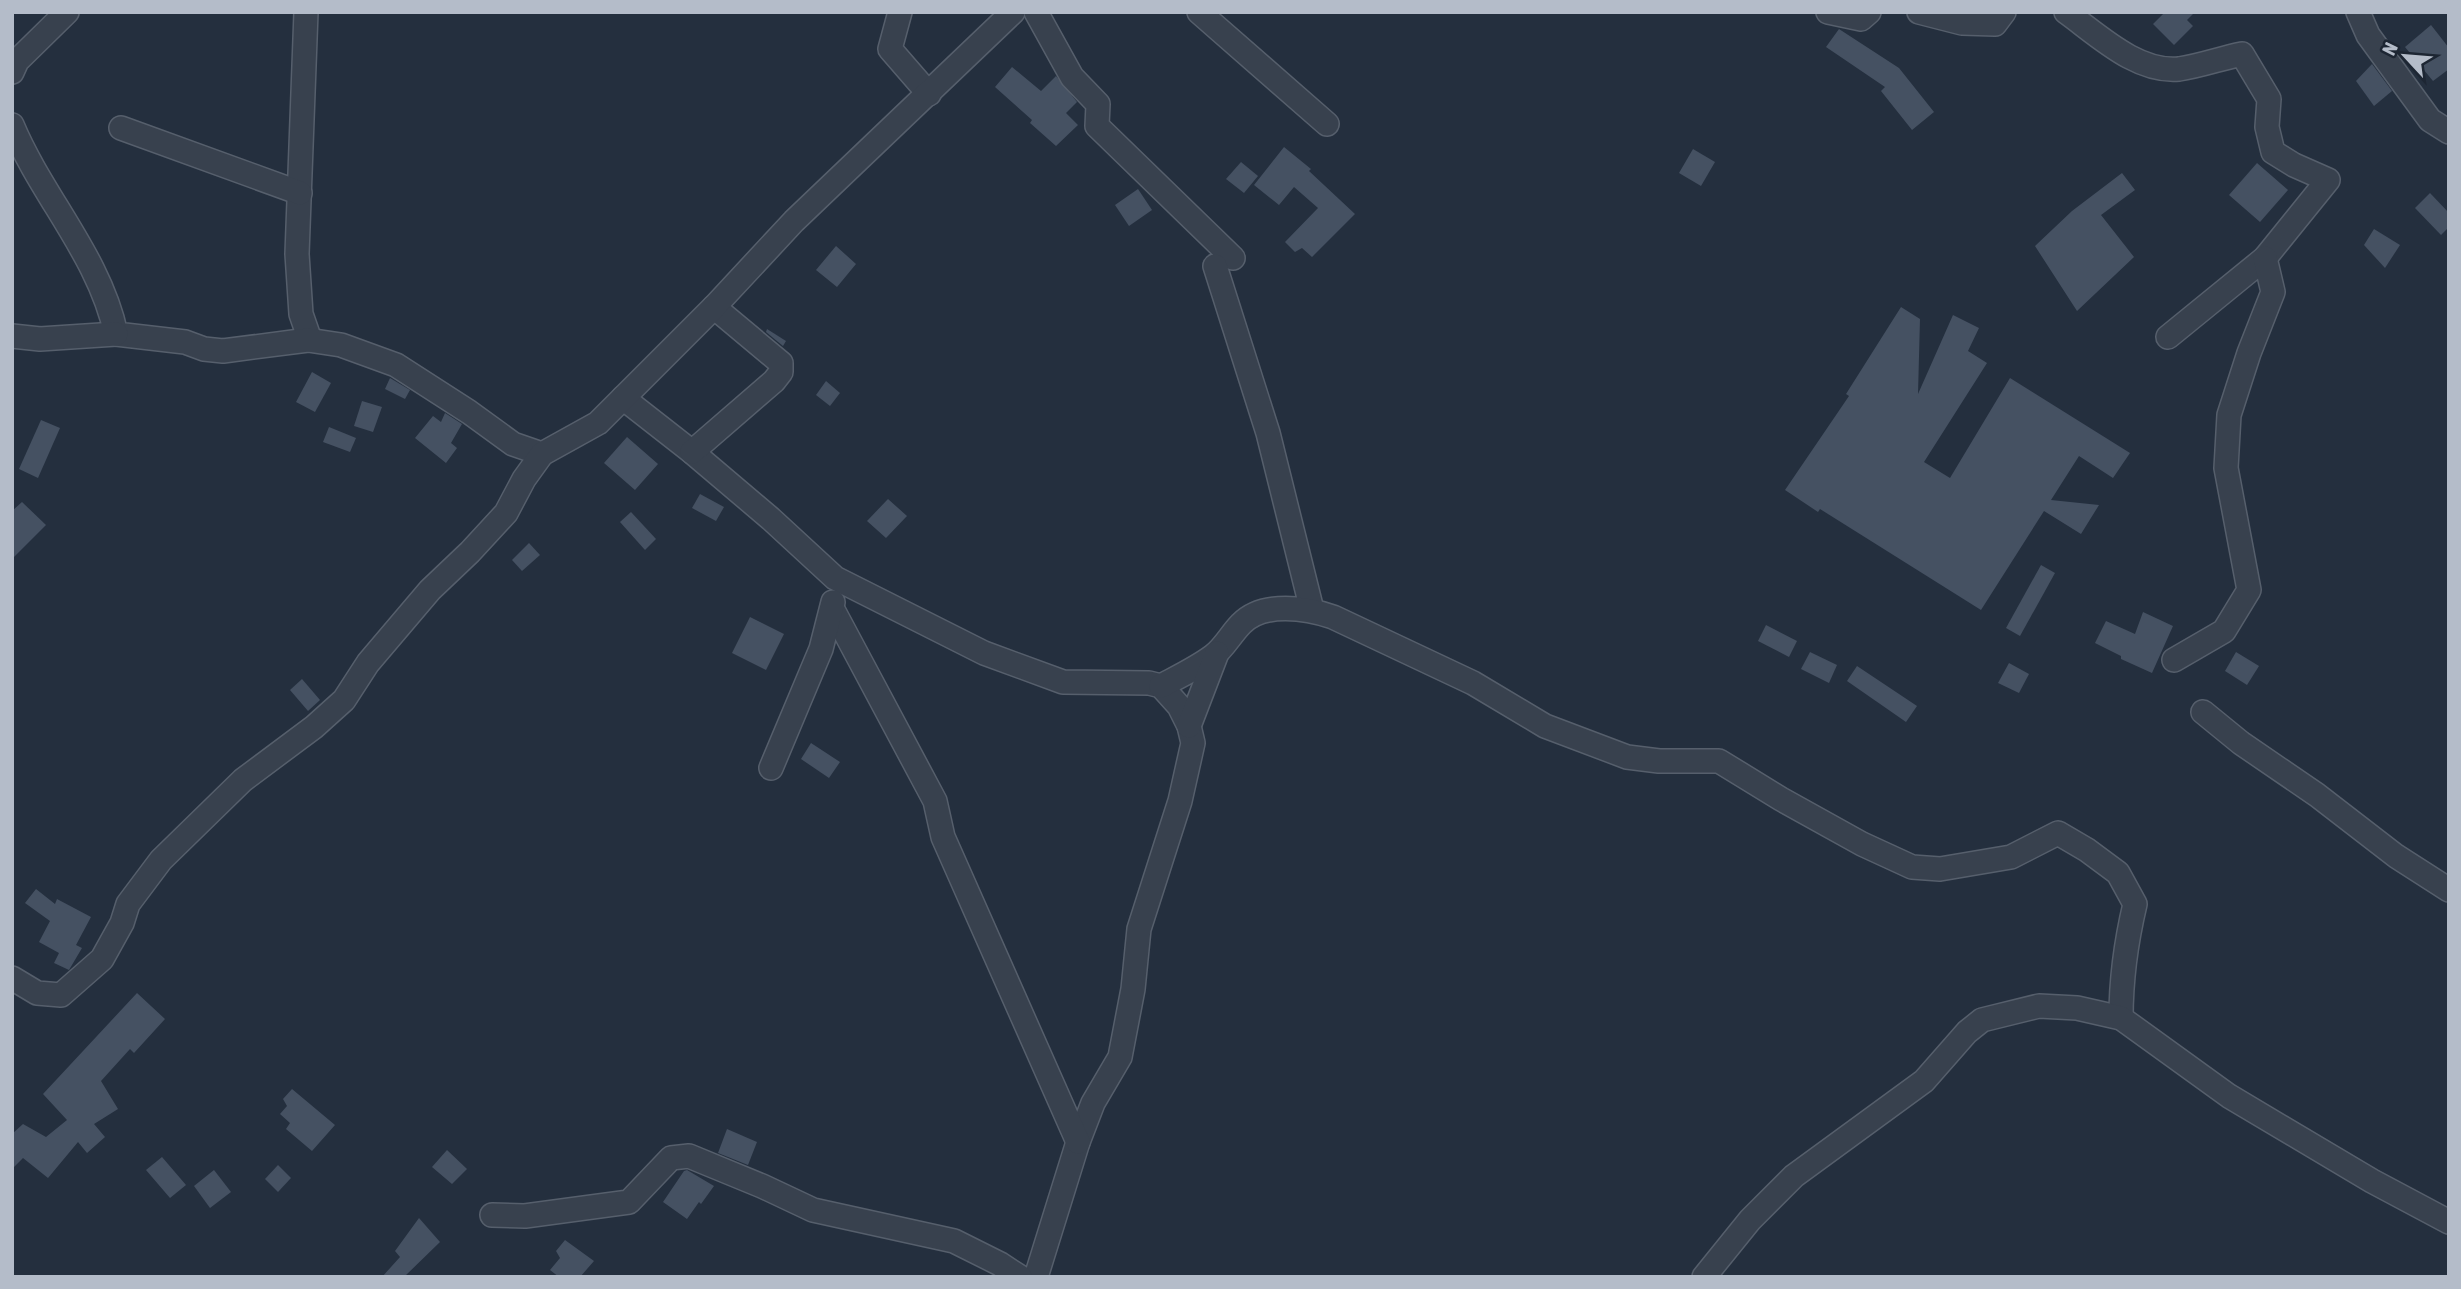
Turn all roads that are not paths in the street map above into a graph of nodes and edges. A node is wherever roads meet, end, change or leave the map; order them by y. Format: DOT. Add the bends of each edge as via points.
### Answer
graph roads {
  1 [pos="67,12"];
  2 [pos="306,12"];
  3 [pos="900,12"];
  4 [pos="1013,12"];
  5 [pos="1036,12"];
  6 [pos="1199,12"];
  7 [pos="1828,12"];
  8 [pos="1869,12"];
  9 [pos="1919,12"];
  10 [pos="2004,12"];
  11 [pos="2066,12"];
  12 [pos="2358,12"];
  13 [pos="12,72"];
  14 [pos="929,94"];
  15 [pos="1327,124"];
  16 [pos="12,125"];
  17 [pos="121,128"];
  18 [pos="2449,132"];
  19 [pos="300,193"];
  20 [pos="2265,258"];
  21 [pos="714,307"];
  22 [pos="116,334"];
  23 [pos="12,336"];
  24 [pos="2168,337"];
  25 [pos="310,340"];
  26 [pos="623,398"];
  27 [pos="692,452"];
  28 [pos="542,454"];
  29 [pos="835,578"];
  30 [pos="832,608"];
  31 [pos="1312,610"];
  32 [pos="1217,653"];
  33 [pos="2174,660"];
  34 [pos="1161,686"];
  35 [pos="2203,712"];
  36 [pos="1189,726"];
  37 [pos="771,768"];
  38 [pos="2449,890"];
  39 [pos="12,978"];
  40 [pos="2121,1018"];
  41 [pos="1078,1142"];
  42 [pos="492,1215"];
  43 [pos="2449,1222"];
  44 [pos="1020,1277"];
  45 [pos="1036,1277"];
  46 [pos="1704,1277"];
  1 -- 13 [label="street"];
  2 -- 19 [label="street"];
  3 -- 14 [label="street" via="890,49"];
  4 -- 14 [label="street"];
  5 -- 31 [label="street" via="1072,77 1098,104 1097,126 1224,262"];
  6 -- 15 [label="street"];
  7 -- 8 [label="street" via="1861,19"];
  9 -- 10 [label="street" via="1962,23 1995,24"];
  11 -- 20 [label="street" via="2119,51 2158,68 2180,69 2242,54 2269,99 2267,127 2273,152 2328,180"];
  12 -- 18 [label="street" via="2368,35 2430,120"];
  14 -- 21 [label="street" via="794,221"];
  16 -- 22 [label="street" via="79,242 112,313"];
  17 -- 19 [label="street"];
  19 -- 25 [label="street" via="297,254 301,314"];
  20 -- 24 [label="street"];
  20 -- 33 [label="street" via="2273,292 2229,415 2226,468 2249,590 2224,631"];
  21 -- 26 [label="street"];
  21 -- 27 [label="street" via="781,363 781,372"];
  22 -- 23 [label="street" via="40,339"];
  22 -- 25 [label="street" via="223,351"];
  25 -- 28 [label="street" via="341,345 396,365 513,443"];
  26 -- 27 [label="street"];
  26 -- 28 [label="street" via="598,423"];
  27 -- 29 [label="street"];
  28 -- 39 [label="street" via="506,513 430,590 344,699 243,780 161,860 128,904 102,959 61,995 37,993"];
  29 -- 30 [label="street"];
  29 -- 34 [label="street" via="984,653 1063,682"];
  30 -- 37 [label="street" via="821,649"];
  30 -- 41 [label="street" via="935,802 943,837"];
  31 -- 32 [label="street" via="1288,608 1254,615 1242,622"];
  31 -- 40 [label="street" via="1473,683 1545,726 1627,757 1719,761 1862,844 1912,867 1940,869 2011,857 2058,833 2118,873 2135,904 2126,944"];
  32 -- 34 [label="street"];
  32 -- 36 [label="street"];
  34 -- 36 [label="street"];
  35 -- 38 [label="street" via="2396,856"];
  36 -- 41 [label="street" via="1193,743 1180,801 1139,929 1120,1057 1093,1103"];
  40 -- 43 [label="street" via="2229,1096"];
  40 -- 46 [label="street" via="2077,1008 2039,1006 1982,1020 1924,1081 1794,1176 1750,1220"];
  41 -- 45 [label="street"];
  42 -- 44 [label="street" via="525,1216 629,1202 671,1158 688,1156 813,1210 954,1241"];
}
